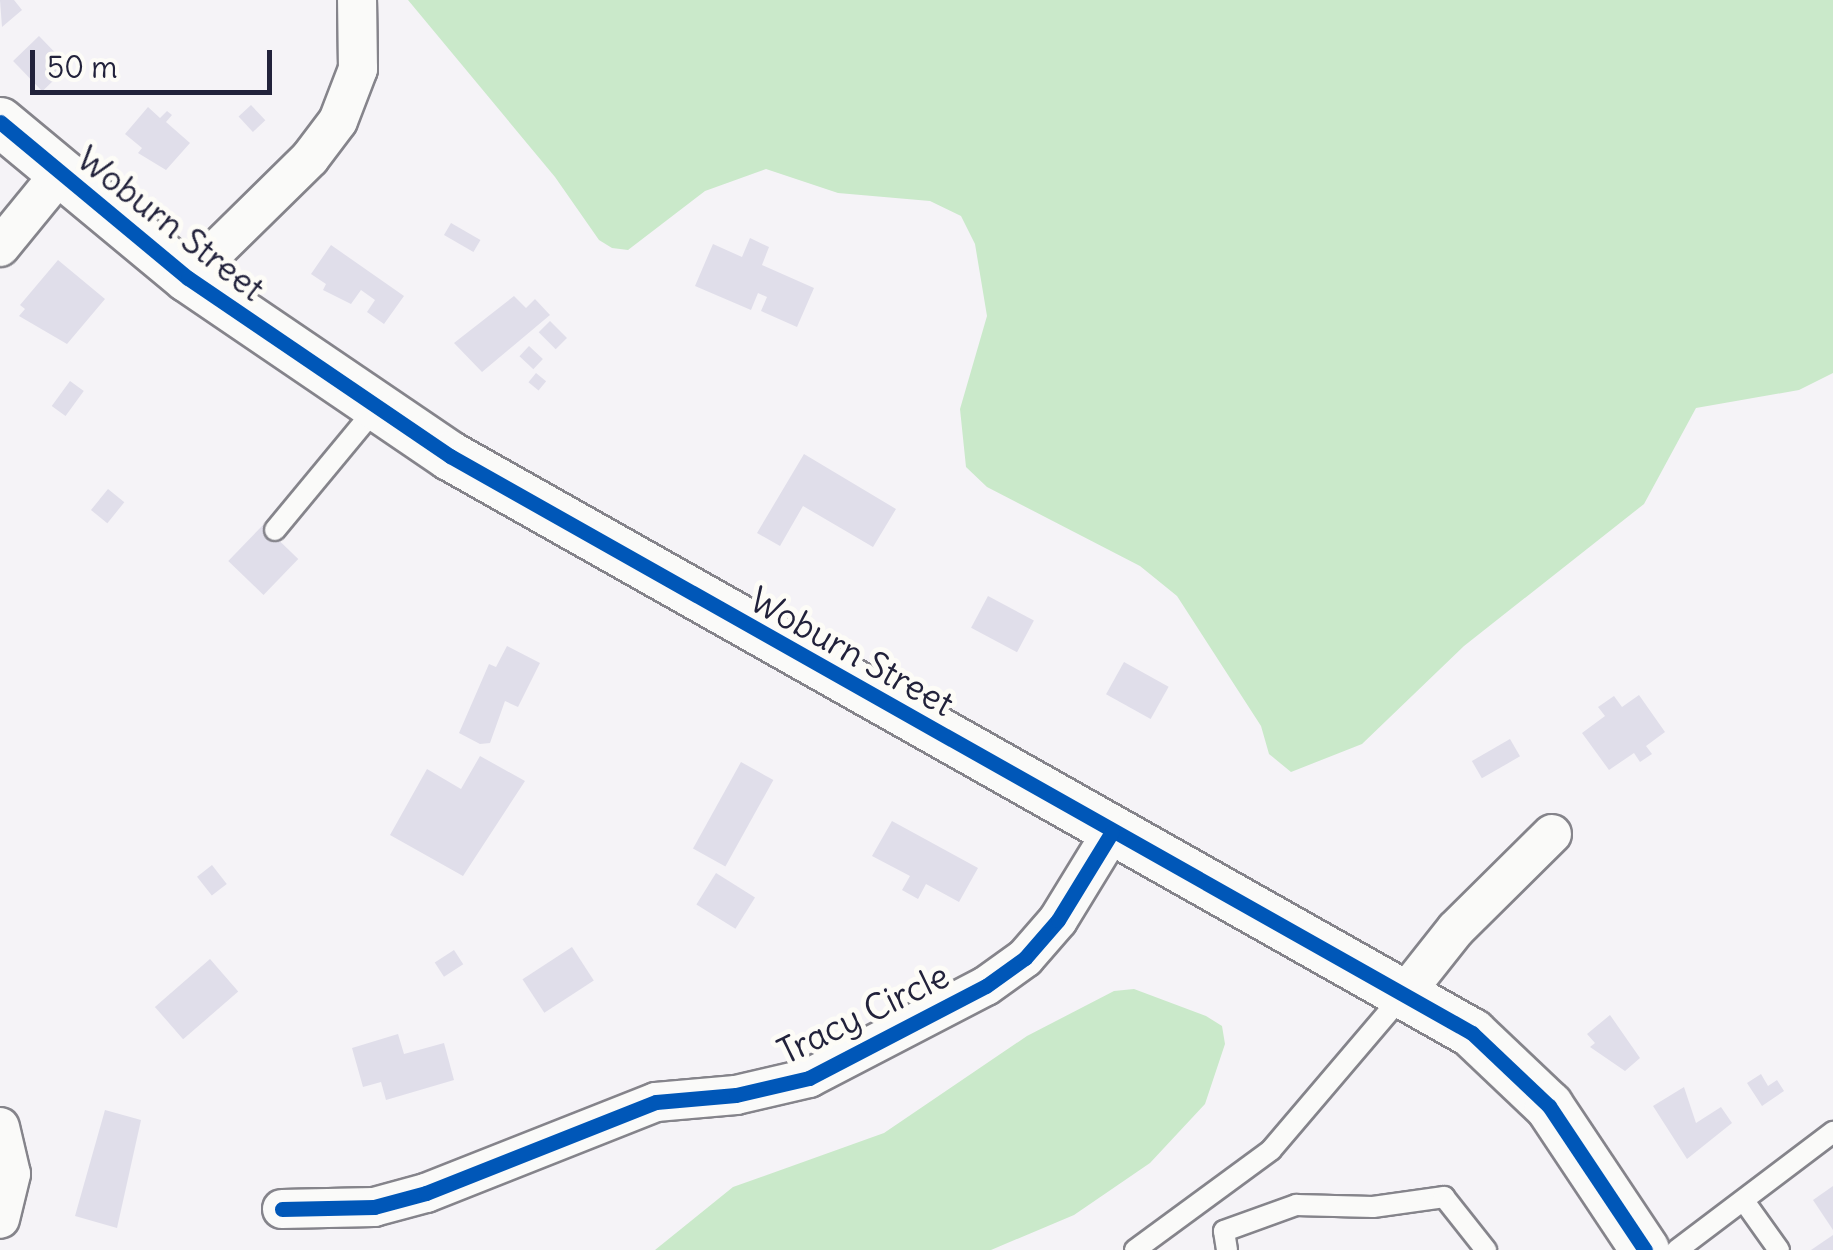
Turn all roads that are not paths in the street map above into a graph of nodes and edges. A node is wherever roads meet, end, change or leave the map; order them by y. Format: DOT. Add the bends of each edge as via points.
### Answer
graph roads {
  1 [pos="357,0"];
  2 [pos="0,122"];
  3 [pos="59,175"];
  4 [pos="0,247"];
  5 [pos="188,278"];
  6 [pos="376,408"];
  7 [pos="275,530"];
  8 [pos="1112,832"];
  9 [pos="1552,834"];
  10 [pos="1406,992"];
  11 [pos="0,1127"];
  12 [pos="1833,1132"];
  13 [pos="1744,1201"];
  14 [pos="282,1209"];
  15 [pos="0,1220"];
  16 [pos="1135,1250"];
  17 [pos="1227,1250"];
  18 [pos="1486,1250"];
  19 [pos="1645,1250"];
  20 [pos="1677,1250"];
  21 [pos="1779,1250"];
  1 -- 5 [label="street" via="358,70 338,121 310,158"];
  2 -- 3 [label="street, Woburn Street"];
  3 -- 4 [label="street"];
  3 -- 5 [label="street, Woburn Street"];
  5 -- 6 [label="street, Woburn Street"];
  6 -- 7 [label="lane"];
  6 -- 8 [label="street, Woburn Street" via="570,527"];
  8 -- 10 [label="street, Woburn Street"];
  8 -- 14 [label="street, Tracy Circle" via="1025,958 986,986 809,1078 736,1095 656,1102 374,1207"];
  9 -- 10 [label="street" via="1456,929"];
  10 -- 16 [label="lane" via="1271,1150"];
  10 -- 19 [label="street, Woburn Street" via="1472,1033 1529,1082 1585,1153"];
  11 -- 15 [label="street" via="10,1163"];
  12 -- 13 [label="lane"];
  13 -- 20 [label="lane"];
  13 -- 21 [label="lane"];
  17 -- 18 [label="lane" via="1224,1231 1296,1205 1374,1208 1444,1197"];
}
